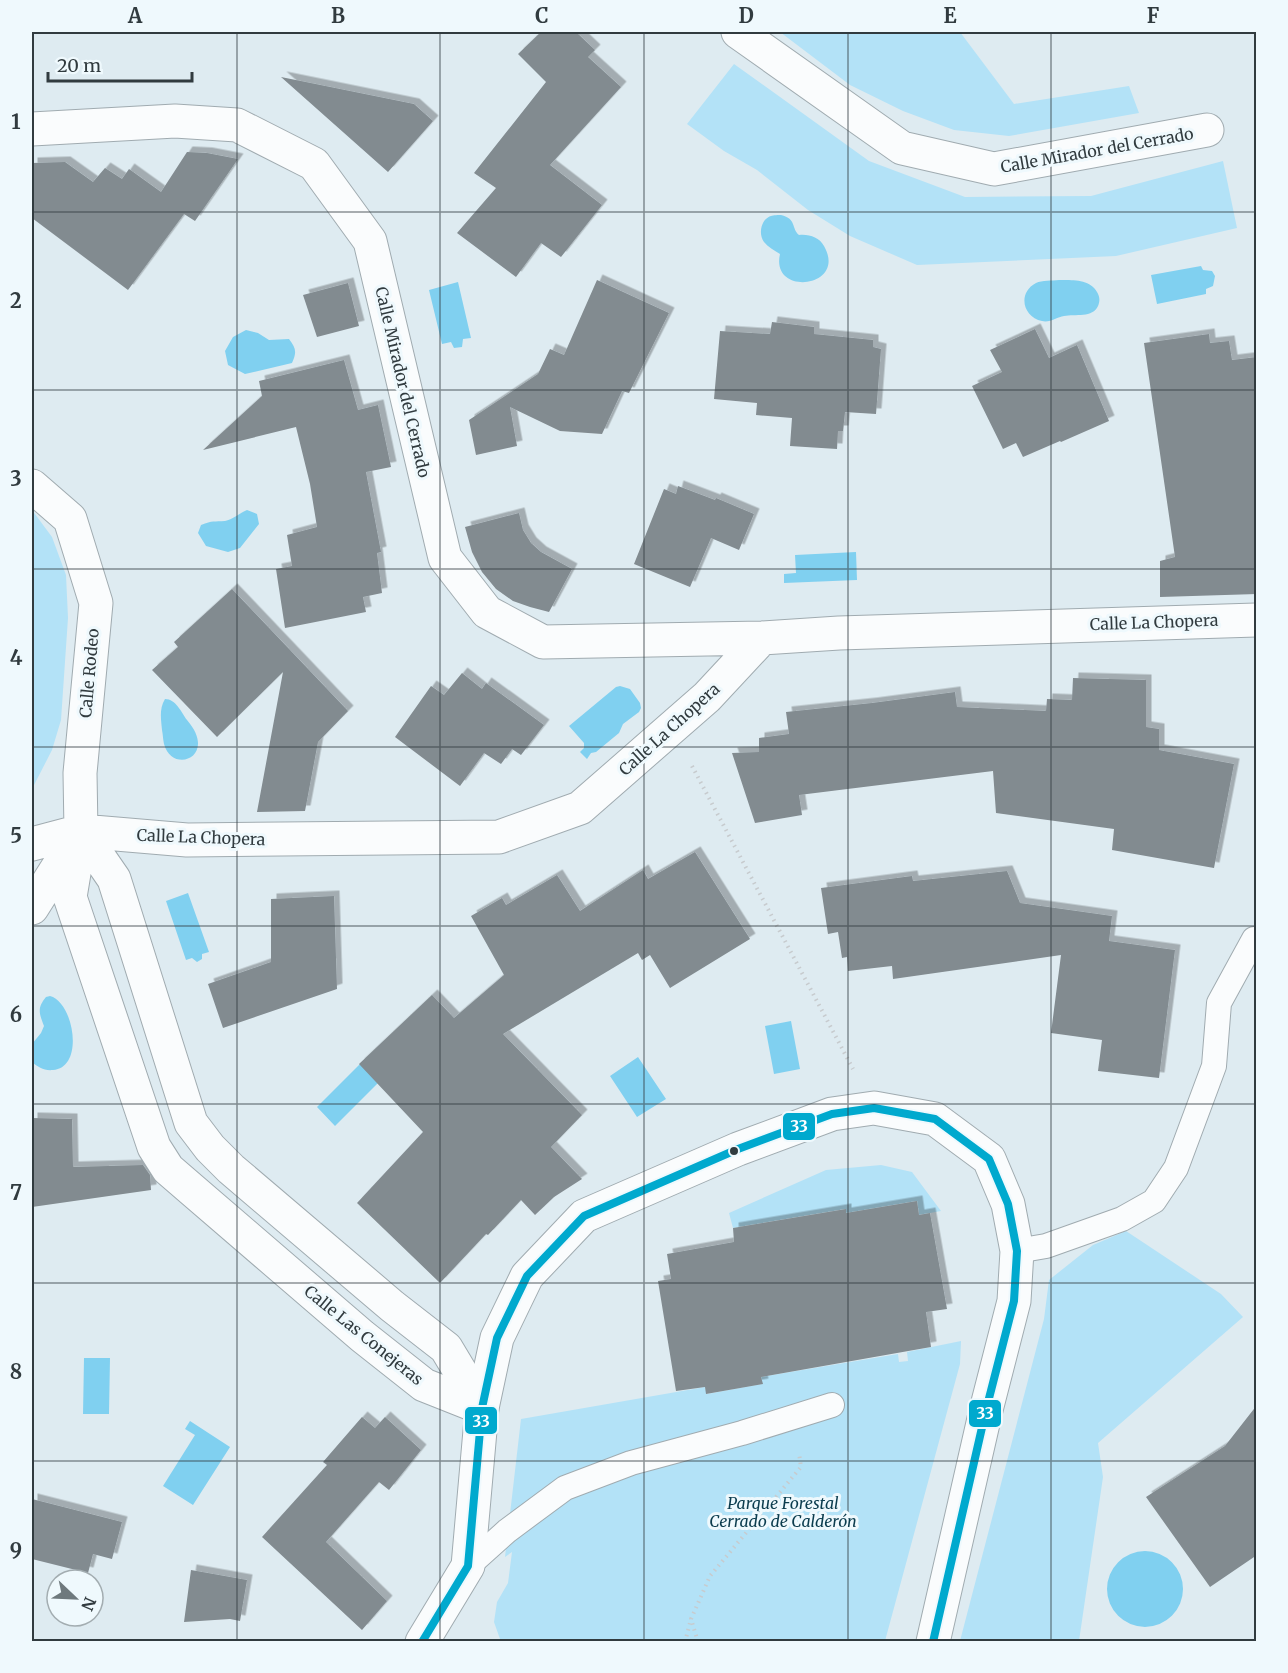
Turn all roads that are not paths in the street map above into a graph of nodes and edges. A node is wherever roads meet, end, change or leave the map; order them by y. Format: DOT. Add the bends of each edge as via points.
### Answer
graph roads {
  1 [pos="738,32"];
  2 [pos="32,129"];
  3 [pos="1207,130"];
  4 [pos="32,486"];
  5 [pos="1257,620"];
  6 [pos="762,638"];
  7 [pos="81,831"];
  8 [pos="32,844"];
  9 [pos="32,908"];
  10 [pos="1254,939"];
  11 [pos="1017,1251"];
  12 [pos="832,1405"];
  13 [pos="482,1408"];
  14 [pos="468,1566"];
  15 [pos="422,1641"];
  16 [pos="933,1641"];
  1 -- 3 [label="street, Calle Mirador del Cerrado" via="902,148 994,169"];
  2 -- 6 [label="street, Calle Mirador del Cerrado" via="175,121 237,125 314,164 370,241 445,558 487,612 543,642"];
  4 -- 7 [label="street, Calle Rodeo" via="70,519 96,603 80,773"];
  5 -- 6 [label="street, Calle La Chopera"];
  6 -- 7 [label="street, Calle La Chopera" via="707,697 580,808 499,837 187,840"];
  7 -- 8 [label="street"];
  7 -- 9 [label="street"];
  7 -- 13 [label="street" via="114,879 191,1123 231,1169 446,1348"];
  7 -- 13 [label="street, Calle Las Conejeras" via="70,897 154,1147 168,1169 424,1385"];
  10 -- 11 [label="lane" via="1219,1003 1214,1066 1176,1168 1154,1202 1122,1219 1046,1246"];
  11 -- 13 [label="street" via="1008,1204 989,1159 935,1119 874,1108 832,1114 738,1149 584,1216 527,1276 497,1338"];
  11 -- 16 [label="street" via="1014,1301"];
  12 -- 14 [label="lane" via="631,1463 565,1488"];
  13 -- 14 [label="street"];
  14 -- 15 [label="street"];
}
